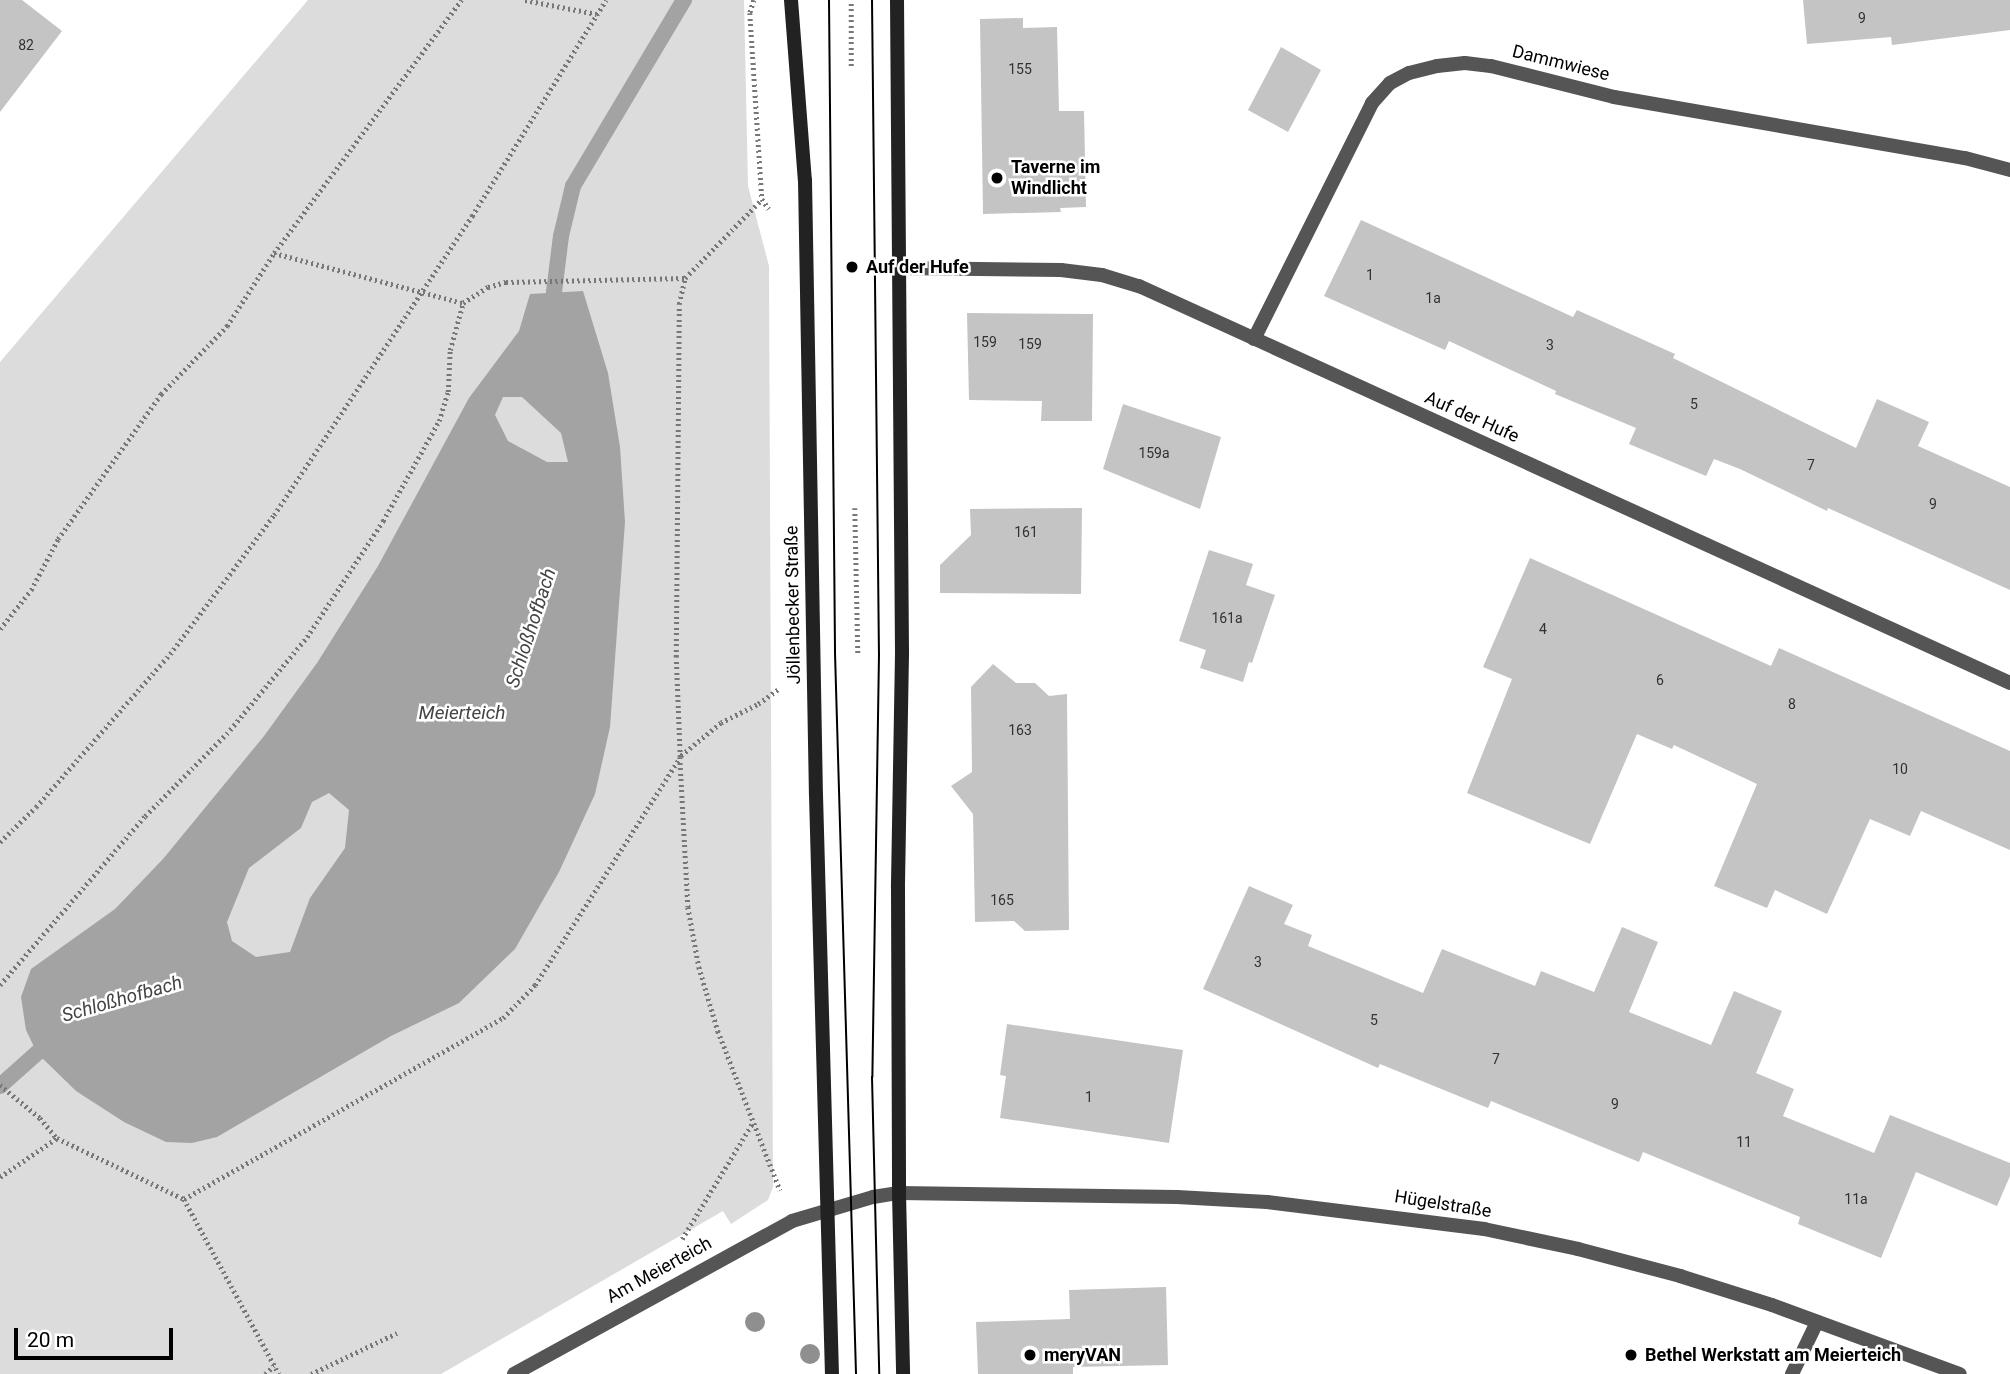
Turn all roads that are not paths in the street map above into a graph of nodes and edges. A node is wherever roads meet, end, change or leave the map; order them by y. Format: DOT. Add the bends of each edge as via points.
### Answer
graph roads {
  1 [pos="792,0"];
  2 [pos="897,0"];
  3 [pos="2010,170"];
  4 [pos="898,268"];
  5 [pos="1254,339"];
  6 [pos="2010,683"];
  7 [pos="899,1193"];
  8 [pos="827,1209"];
  9 [pos="1817,1322"];
  10 [pos="514,1374"];
  11 [pos="832,1374"];
  12 [pos="903,1374"];
  13 [pos="1792,1374"];
  14 [pos="1960,1374"];
  1 -- 8 [label="main road, Jöllenbecker Straße" via="805,180"];
  2 -- 4 [label="main road"];
  3 -- 5 [label="street, Dammwiese" via="1965,158 1614,97 1491,66 1437,66 1390,83 1372,103"];
  4 -- 5 [label="street, Auf der Hufe" via="1061,270 1101,275 1139,286"];
  4 -- 7 [label="main road" via="902,654"];
  5 -- 6 [label="street, Auf der Hufe"];
  7 -- 8 [label="street"];
  7 -- 9 [label="street, Hügelstraße" via="1177,1197 1364,1212 1484,1229 1578,1249 1680,1276"];
  7 -- 12 [label="main road"];
  8 -- 10 [label="street, Am Meierteich" via="792,1220"];
  8 -- 11 [label="main road, Jöllenbecker Straße"];
  9 -- 13 [label="street"];
  9 -- 14 [label="street, Hügelstraße"];
}
